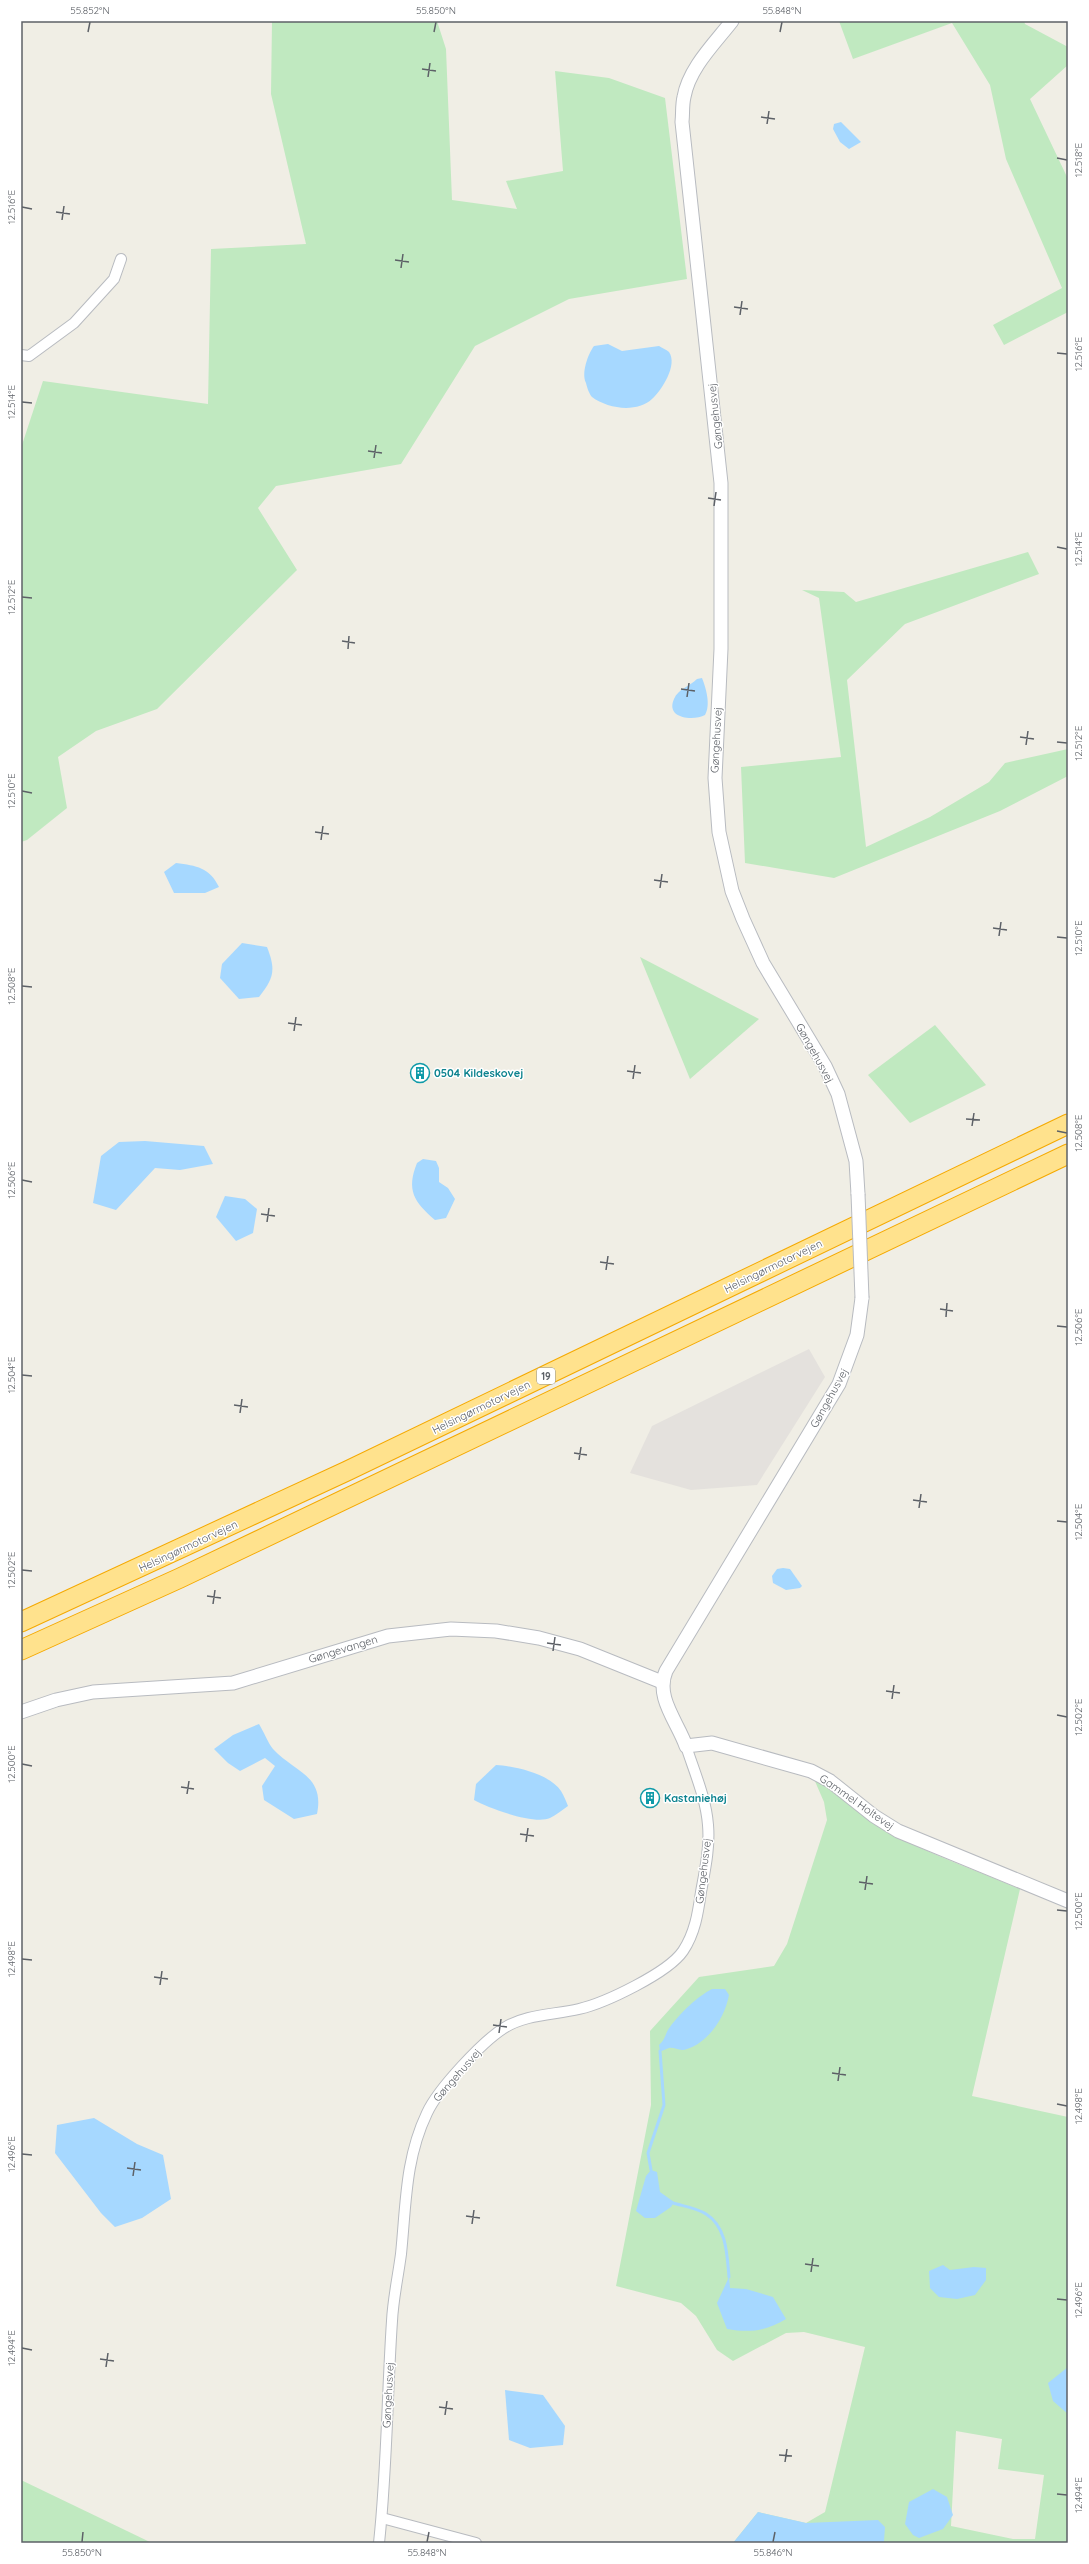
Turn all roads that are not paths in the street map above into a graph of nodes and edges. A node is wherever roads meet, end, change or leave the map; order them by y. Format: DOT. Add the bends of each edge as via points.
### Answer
graph roads {
  1 [pos="732,21"];
  2 [pos="121,259"];
  3 [pos="21,355"];
  4 [pos="1068,1124"];
  5 [pos="1068,1154"];
  6 [pos="21,1622"];
  7 [pos="21,1650"];
  8 [pos="662,1682"];
  9 [pos="21,1712"];
  10 [pos="686,1746"];
  11 [pos="1068,1901"];
  12 [pos="382,2518"];
  13 [pos="379,2543"];
  14 [pos="476,2543"];
  1 -- 8 [label="street, Gøngehusvej, bridge" via="697,66 690,80 684,96 682,122 721,484 721,649 715,806 726,867 743,919 762,963 825,1066 838,1094 856,1161 862,1298 857,1335 839,1384 670,1664"];
  2 -- 3 [label="street" via="114,279 74,323 29,356"];
  4 -- 6 [label="highway, Helsingørmotorvejen / 19" via="347,1472"];
  5 -- 7 [label="highway, 19" via="180,1578"];
  8 -- 9 [label="street, Gøngevangen" via="580,1649 539,1638 496,1631 451,1629 388,1636 233,1683 93,1692 56,1700"];
  8 -- 10 [label="street, Gøngehusvej" via="664,1699"];
  10 -- 11 [label="street, Gammel Holtevej" via="712,1743 811,1771 830,1781 874,1816 898,1831"];
  10 -- 12 [label="street, Gøngehusvej" via="708,1823 708,1847 697,1917 691,1937 681,1954 649,1978 604,2000 580,2009 524,2019 505,2027 486,2042 439,2094 428,2109 417,2135 408,2171 401,2255 392,2318"];
  12 -- 13 [label="street, Gøngehusvej"];
  12 -- 14 [label="street"];
}
